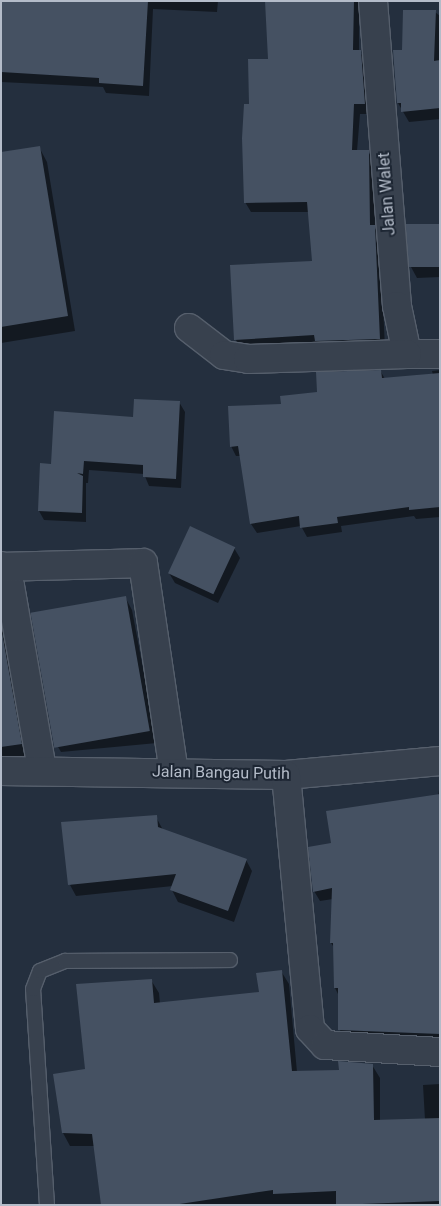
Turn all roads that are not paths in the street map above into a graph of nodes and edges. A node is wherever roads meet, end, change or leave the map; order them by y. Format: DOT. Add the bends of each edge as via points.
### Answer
graph roads {
  1 [pos="373,1"];
  2 [pos="189,328"];
  3 [pos="407,354"];
  4 [pos="440,354"];
  5 [pos="2,567"];
  6 [pos="440,761"];
  7 [pos="42,770"];
  8 [pos="1,771"];
  9 [pos="174,773"];
  10 [pos="286,774"];
  11 [pos="230,960"];
  12 [pos="440,1052"];
  13 [pos="47,1205"];
  1 -- 3 [label="street, Jalan Walet" via="397,306"];
  2 -- 3 [label="street" via="224,355 248,359"];
  3 -- 4 [label="street"];
  5 -- 7 [label="street" via="10,586"];
  5 -- 9 [label="street" via="143,563"];
  6 -- 10 [label="street, Jalan Bangau Putih"];
  7 -- 8 [label="street, Jalan Bangau Putih"];
  7 -- 9 [label="street, Jalan Bangau Putih"];
  9 -- 10 [label="street, Jalan Bangau Putih"];
  10 -- 12 [label="street" via="310,1029 325,1045"];
  11 -- 13 [label="lane" via="65,960 40,971 33,989"];
}
